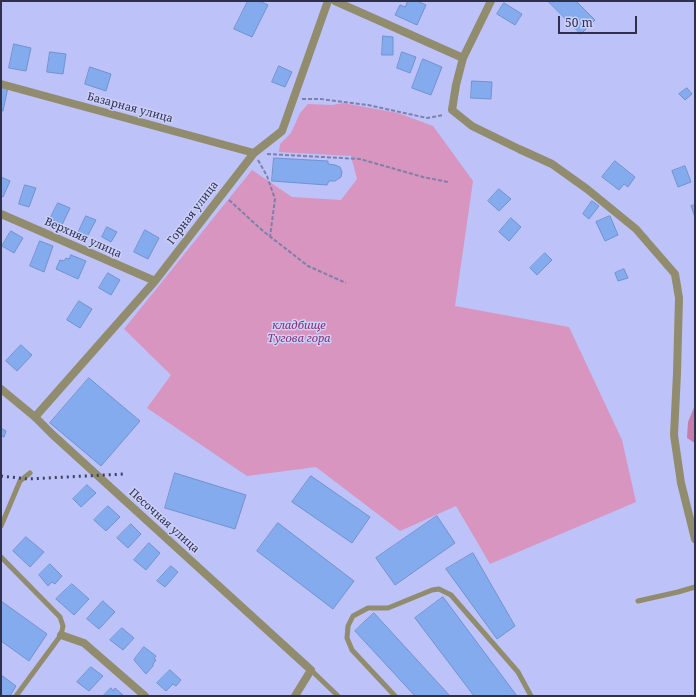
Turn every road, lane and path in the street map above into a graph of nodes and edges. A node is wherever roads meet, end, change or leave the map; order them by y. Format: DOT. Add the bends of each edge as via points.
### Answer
graph roads {
  1 [pos="328,1"];
  2 [pos="335,1"];
  3 [pos="491,1"];
  4 [pos="463,58"];
  5 [pos="1,84"];
  6 [pos="293,99"];
  7 [pos="452,110"];
  8 [pos="254,152"];
  9 [pos="448,182"];
  10 [pos="221,195"];
  11 [pos="1,214"];
  12 [pos="270,237"];
  13 [pos="155,281"];
  14 [pos="346,283"];
  15 [pos="1,389"];
  16 [pos="35,417"];
  17 [pos="30,473"];
  18 [pos="1,526"];
  19 [pos="695,539"];
  20 [pos="1,557"];
  21 [pos="695,587"];
  22 [pos="638,601"];
  23 [pos="61,635"];
  24 [pos="312,670"];
  25 [pos="16,696"];
  26 [pos="145,696"];
  27 [pos="295,696"];
  28 [pos="338,696"];
  29 [pos="395,696"];
  30 [pos="531,696"];
  1 -- 6 [label="street, Горная улица"];
  2 -- 4 [label="street"];
  3 -- 4 [label="street"];
  4 -- 7 [label="street"];
  5 -- 8 [label="street, Базарная улица"];
  6 -- 7 [label="path" via="368,105 427,118 450,113"];
  6 -- 8 [label="street, Горная улица" via="282,131"];
  7 -- 19 [label="street" via="472,126 552,164 587,188 636,229 675,274 679,298 674,435 681,483"];
  8 -- 9 [label="path" via="360,159"];
  8 -- 10 [label="street, Горная улица"];
  8 -- 12 [label="path" via="267,176 275,199"];
  10 -- 12 [label="path"];
  10 -- 13 [label="street, Горная улица"];
  11 -- 13 [label="street, Верхняя улица"];
  12 -- 14 [label="path" via="308,266"];
  13 -- 16 [label="street, Горная улица"];
  15 -- 16 [label="street, Песочная улица"];
  16 -- 24 [label="street, Песочная улица"];
  17 -- 18 [label="lane" via="20,481"];
  20 -- 23 [label="lane" via="60,617 63,626"];
  21 -- 22 [label="lane"];
  23 -- 25 [label="lane"];
  23 -- 26 [label="street" via="84,643"];
  24 -- 27 [label="street"];
  24 -- 28 [label="lane"];
  29 -- 30 [label="lane" via="352,650 347,638 348,626 353,616 368,608 388,608 439,589 451,594 513,666"];
}
